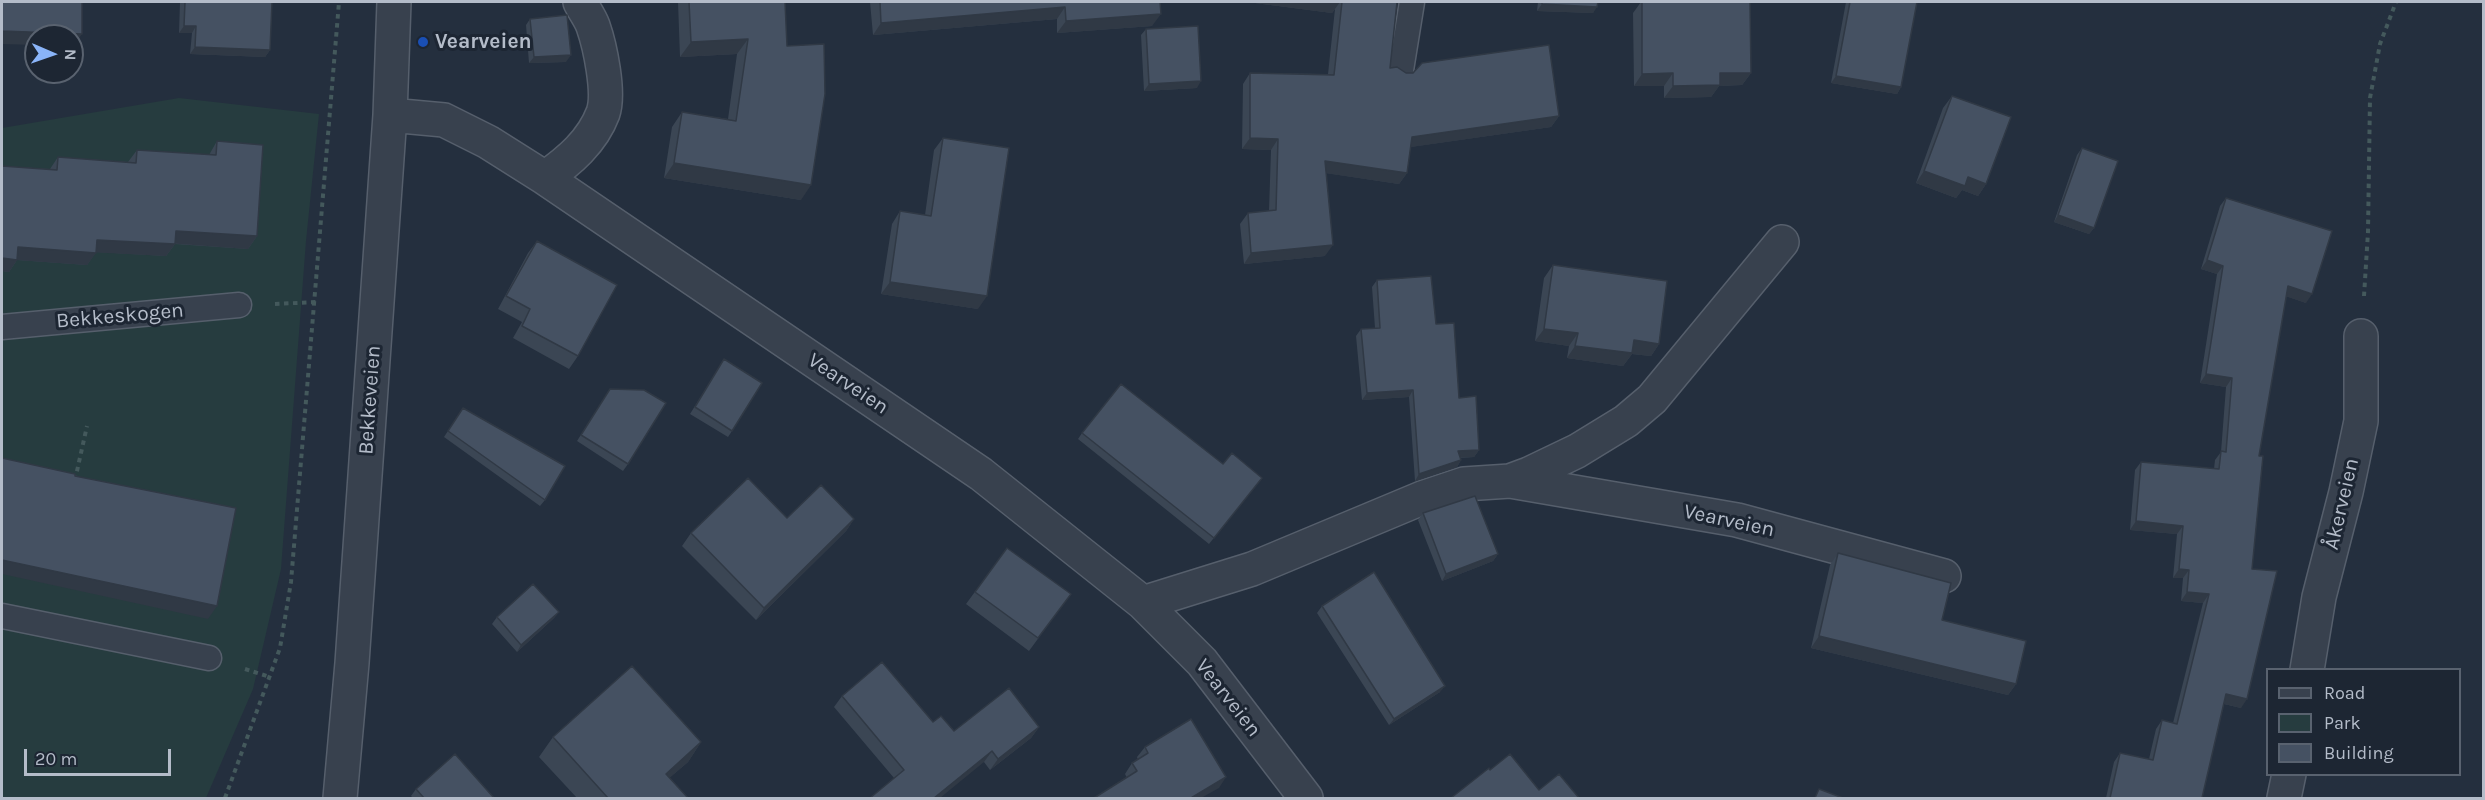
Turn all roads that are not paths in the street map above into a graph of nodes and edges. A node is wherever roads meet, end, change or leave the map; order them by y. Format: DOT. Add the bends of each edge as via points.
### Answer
graph roads {
  1 [pos="394,2"];
  2 [pos="580,2"];
  3 [pos="1412,2"];
  4 [pos="1401,70"];
  5 [pos="390,116"];
  6 [pos="545,178"];
  7 [pos="1782,242"];
  8 [pos="239,305"];
  9 [pos="2,327"];
  10 [pos="2361,336"];
  11 [pos="1510,480"];
  12 [pos="1944,576"];
  13 [pos="1143,603"];
  14 [pos="2,616"];
  15 [pos="209,658"];
  16 [pos="2307,668"];
  17 [pos="2289,776"];
  18 [pos="340,798"];
  19 [pos="1306,798"];
  20 [pos="2284,798"];
  1 -- 5 [label="street, Bekkeveien"];
  2 -- 6 [label="street" via="593,26 601,59 604,111 591,136 569,161"];
  3 -- 4 [label="lane"];
  5 -- 6 [label="street, Vearveien" via="444,120"];
  5 -- 18 [label="street, Bekkeveien"];
  6 -- 13 [label="street, Vearveien" via="981,474"];
  7 -- 11 [label="street, Vearveien" via="1652,399 1626,421 1577,451"];
  8 -- 9 [label="lane, Bekkeskogen"];
  10 -- 16 [label="street, Åkerveien" via="2361,421 2319,597"];
  11 -- 12 [label="street, Vearveien" via="1737,520"];
  11 -- 13 [label="street, Vearveien" via="1464,484 1422,498 1252,568"];
  13 -- 19 [label="street, Vearveien" via="1202,662"];
  14 -- 15 [label="lane"];
  17 -- 20 [label="street"];
}
